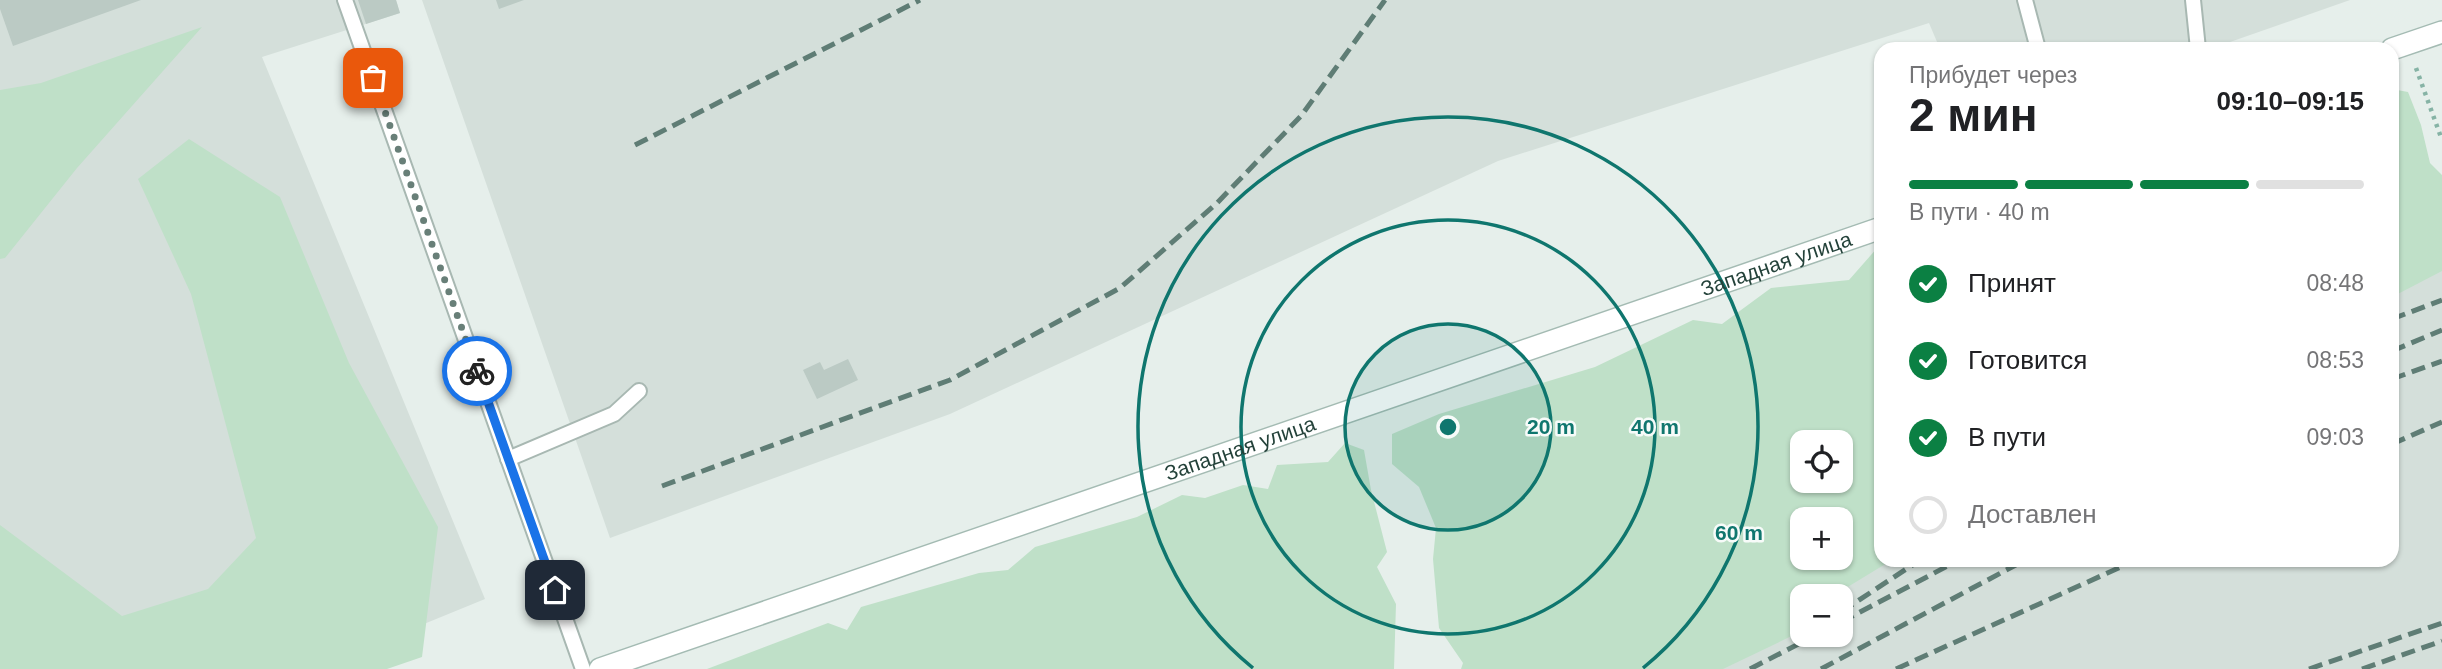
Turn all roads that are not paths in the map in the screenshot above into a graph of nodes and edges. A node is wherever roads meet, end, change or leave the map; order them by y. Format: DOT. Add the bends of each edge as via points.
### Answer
graph roads {
  1 [pos="345,0"];
  2 [pos="2025,0"];
  3 [pos="2193,0"];
  4 [pos="2442,32"];
  5 [pos="2036,42"];
  6 [pos="2197,42"];
  7 [pos="2401,46"];
  8 [pos="1874,230"];
  9 [pos="639,391"];
  10 [pos="508,459"];
  11 [pos="583,669"];
  12 [pos="600,669"];
  1 -- 10 [label="lane"];
  2 -- 5 [label="lane"];
  3 -- 6 [label="lane"];
  4 -- 7 [label="street"];
  8 -- 12 [label="street, Западная улица"];
  9 -- 10 [label="lane" via="614,414"];
  10 -- 11 [label="lane"];
}
